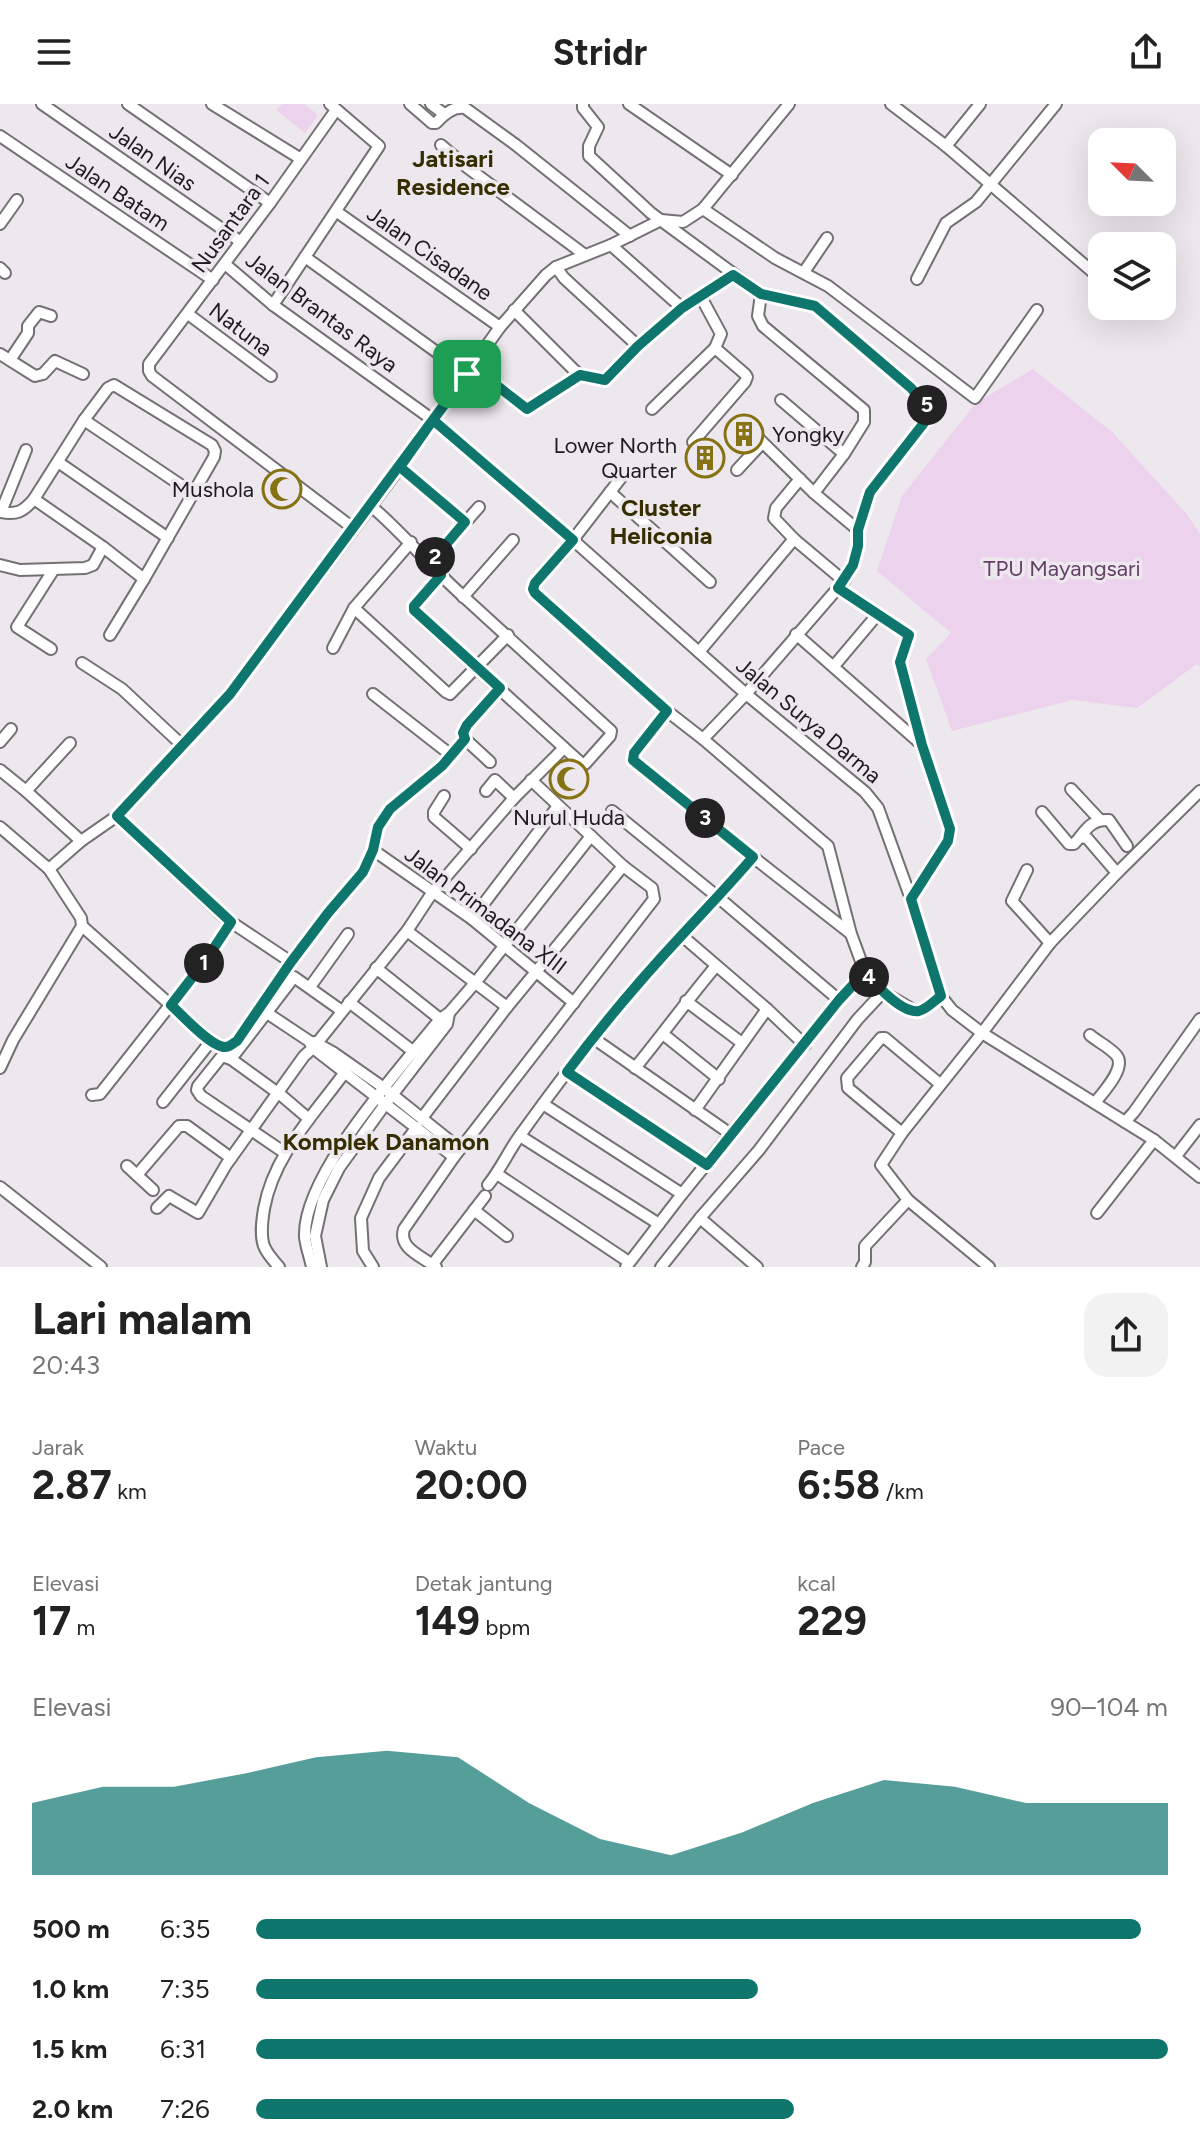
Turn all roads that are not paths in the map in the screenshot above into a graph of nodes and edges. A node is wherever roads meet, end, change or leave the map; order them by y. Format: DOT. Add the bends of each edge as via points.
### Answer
graph roads {
  1 [pos="42,104"];
  2 [pos="128,104"];
  3 [pos="212,104"];
  4 [pos="410,104"];
  5 [pos="431,104"];
  6 [pos="583,104"];
  7 [pos="629,104"];
  8 [pos="789,104"];
  9 [pos="980,104"];
  10 [pos="1056,104"];
  11 [pos="897,106"];
  12 [pos="333,107"];
  13 [pos="444,114"];
  14 [pos="0,136"];
  15 [pos="441,145"];
  16 [pos="946,146"];
  17 [pos="301,159"];
  18 [pos="732,175"];
  19 [pos="991,184"];
  20 [pos="17,200"];
  21 [pos="270,203"];
  22 [pos="703,209"];
  23 [pos="337,212"];
  24 [pos="661,220"];
  25 [pos="0,224"];
  26 [pos="630,236"];
  27 [pos="827,238"];
  28 [pos="241,242"];
  29 [pos="611,245"];
  30 [pos="585,255"];
  31 [pos="305,257"];
  32 [pos="225,264"];
  33 [pos="556,267"];
  34 [pos="1088,268"];
  35 [pos="804,272"];
  36 [pos="733,275"];
  37 [pos="917,279"];
  38 [pos="213,280"];
  39 [pos="761,294"];
  40 [pos="701,297"];
  41 [pos="273,305"];
  42 [pos="682,308"];
  43 [pos="514,310"];
  44 [pos="1037,310"];
  45 [pos="188,314"];
  46 [pos="51,316"];
  47 [pos="500,327"];
  48 [pos="638,346"];
  49 [pos="715,348"];
  50 [pos="5,357"];
  51 [pos="470,371"];
  52 [pos="83,374"];
  53 [pos="580,375"];
  54 [pos="271,376"];
  55 [pos="781,400"];
  56 [pos="652,409"];
  57 [pos="84,420"];
  58 [pos="433,420"];
  59 [pos="752,432"];
  60 [pos="693,442"];
  61 [pos="762,443"];
  62 [pos="26,450"];
  63 [pos="844,454"];
  64 [pos="58,462"];
  65 [pos="400,467"];
  66 [pos="737,470"];
  67 [pos="624,474"];
  68 [pos="800,479"];
  69 [pos="610,492"];
  70 [pos="814,493"];
  71 [pos="194,494"];
  72 [pos="34,499"];
  73 [pos="371,506"];
  74 [pos="479,507"];
  75 [pos="0,512"];
  76 [pos="465,522"];
  77 [pos="353,528"];
  78 [pos="858,530"];
  79 [pos="168,538"];
  80 [pos="794,539"];
  81 [pos="513,540"];
  82 [pos="573,540"];
  83 [pos="411,542"];
  84 [pos="103,547"];
  85 [pos="430,563"];
  86 [pos="0,565"];
  87 [pos="54,569"];
  88 [pos="441,575"];
  89 [pos="144,579"];
  90 [pos="710,582"];
  91 [pos="841,584"];
  92 [pos="463,597"];
  93 [pos="354,608"];
  94 [pos="877,615"];
  95 [pos="796,634"];
  96 [pos="110,635"];
  97 [pos="508,635"];
  98 [pos="333,648"];
  99 [pos="51,649"];
  100 [pos="699,652"];
  101 [pos="82,663"];
  102 [pos="834,666"];
  103 [pos="478,668"];
  104 [pos="500,688"];
  105 [pos="373,694"];
  106 [pos="746,694"];
  107 [pos="667,711"];
  108 [pos="11,729"];
  109 [pos="465,739"];
  110 [pos="703,739"];
  111 [pos="0,742"];
  112 [pos="70,743"];
  113 [pos="922,745"];
  114 [pos="183,746"];
  115 [pos="564,748"];
  116 [pos="451,755"];
  117 [pos="490,762"];
  118 [pos="0,770"];
  119 [pos="531,780"];
  120 [pos="1071,789"];
  121 [pos="26,791"];
  122 [pos="486,791"];
  123 [pos="1200,791"];
  124 [pos="444,796"];
  125 [pos="514,798"];
  126 [pos="558,806"];
  127 [pos="612,811"];
  128 [pos="1042,812"];
  129 [pos="117,816"];
  130 [pos="1099,819"];
  131 [pos="0,827"];
  132 [pos="591,836"];
  133 [pos="1080,837"];
  134 [pos="81,841"];
  135 [pos="1127,846"];
  136 [pos="471,849"];
  137 [pos="373,850"];
  138 [pos="753,857"];
  139 [pos="623,866"];
  140 [pos="49,869"];
  141 [pos="1027,870"];
  142 [pos="1117,873"];
  143 [pos="432,893"];
  144 [pos="719,898"];
  145 [pos="911,899"];
  146 [pos="472,919"];
  147 [pos="231,922"];
  148 [pos="82,926"];
  149 [pos="407,931"];
  150 [pos="348,934"];
  151 [pos="851,934"];
  152 [pos="681,935"];
  153 [pos="1050,943"];
  154 [pos="503,945"];
  155 [pos="291,962"];
  156 [pos="716,966"];
  157 [pos="376,968"];
  158 [pos="537,971"];
  159 [pos="865,972"];
  160 [pos="475,983"];
  161 [pos="310,987"];
  162 [pos="883,992"];
  163 [pos="941,996"];
  164 [pos="839,1000"];
  165 [pos="686,1001"];
  166 [pos="574,1003"];
  167 [pos="171,1005"];
  168 [pos="345,1006"];
  169 [pos="507,1007"];
  170 [pos="767,1009"];
  171 [pos="267,1013"];
  172 [pos="445,1019"];
  173 [pos="1200,1019"];
  174 [pos="982,1033"];
  175 [pos="663,1034"];
  176 [pos="1090,1035"];
  177 [pos="593,1038"];
  178 [pos="211,1041"];
  179 [pos="742,1043"];
  180 [pos="313,1044"];
  181 [pos="805,1045"];
  182 [pos="414,1052"];
  183 [pos="227,1054"];
  184 [pos="0,1068"];
  185 [pos="347,1068"];
  186 [pos="635,1068"];
  187 [pos="567,1072"];
  188 [pos="719,1079"];
  189 [pos="940,1084"];
  190 [pos="277,1092"];
  191 [pos="92,1095"];
  192 [pos="385,1096"];
  193 [pos="163,1102"];
  194 [pos="1095,1103"];
  195 [pos="543,1104"];
  196 [pos="695,1110"];
  197 [pos="309,1119"];
  198 [pos="420,1122"];
  199 [pos="1125,1122"];
  200 [pos="1200,1125"];
  201 [pos="252,1131"];
  202 [pos="902,1133"];
  203 [pos="732,1135"];
  204 [pos="520,1136"];
  205 [pos="1154,1140"];
  206 [pos="285,1153"];
  207 [pos="457,1153"];
  208 [pos="1176,1156"];
  209 [pos="231,1158"];
  210 [pos="707,1165"];
  211 [pos="127,1166"];
  212 [pos="497,1174"];
  213 [pos="137,1175"];
  214 [pos="1200,1177"];
  215 [pos="0,1187"];
  216 [pos="153,1190"];
  217 [pos="682,1194"];
  218 [pos="908,1200"];
  219 [pos="157,1208"];
  220 [pos="474,1210"];
  221 [pos="1097,1213"];
  222 [pos="700,1218"];
  223 [pos="659,1224"];
  224 [pos="507,1236"];
  225 [pos="628,1265"];
  226 [pos="434,1266"];
  227 [pos="101,1267"];
  228 [pos="279,1267"];
  229 [pos="312,1267"];
  230 [pos="321,1267"];
  231 [pos="373,1267"];
  232 [pos="661,1267"];
  233 [pos="757,1267"];
  234 [pos="862,1267"];
  235 [pos="989,1267"];
  1 -- 28 [label="street, Jalan Nias"];
  2 -- 21 [label="street"];
  3 -- 17 [label="street"];
  4 -- 13 [label="street" via="432,123"];
  5 -- 13 [label="street"];
  6 -- 24 [label="street" via="598,127 589,156"];
  7 -- 18 [label="street"];
  8 -- 18 [label="street"];
  9 -- 16 [label="street"];
  10 -- 19 [label="street"];
  11 -- 16 [label="street"];
  12 -- 17 [label="street, Nusantara 1"];
  12 -- 23 [label="street" via="379,146"];
  13 -- 26 [label="street" via="465,108"];
  14 -- 38 [label="street, Jalan Batam"];
  15 -- 30 [label="street"];
  16 -- 19 [label="street"];
  17 -- 21 [label="street, Nusantara 1"];
  18 -- 22 [label="street"];
  19 -- 34 [label="street"];
  19 -- 37 [label="street" via="946,223"];
  20 -- 25 [label="street"];
  21 -- 28 [label="street, Nusantara 1"];
  22 -- 24 [label="street" via="683,222"];
  22 -- 35 [label="street"];
  23 -- 31 [label="street"];
  23 -- 47 [label="street, Jalan Cisadane"];
  24 -- 26 [label="street"];
  24 -- 36 [label="street"];
  26 -- 29 [label="street"];
  27 -- 35 [label="street"];
  28 -- 32 [label="street, Nusantara 1"];
  29 -- 30 [label="street"];
  29 -- 42 [label="street"];
  30 -- 33 [label="street"];
  31 -- 41 [label="street"];
  31 -- 51 [label="street"];
  32 -- 38 [label="street, Nusantara 1"];
  32 -- 41 [label="street, Jalan Brantas Raya"];
  33 -- 43 [label="street"];
  33 -- 48 [label="street"];
  35 -- 44 [label="street" via="975,398"];
  36 -- 39 [label="street"];
  36 -- 40 [label="street"];
  38 -- 45 [label="street, Nusantara 1"];
  39 -- 63 [label="street" via="758,316 763,326 864,410 864,422"];
  39 -- 78 [label="street" via="815,306 928,407 927,419 870,492"];
  40 -- 42 [label="street"];
  40 -- 49 [label="street" via="721,334"];
  41 -- 58 [label="street, Jalan Brantas Raya"];
  42 -- 48 [label="street"];
  43 -- 47 [label="street"];
  43 -- 53 [label="street"];
  45 -- 54 [label="street, Natuna"];
  45 -- 77 [label="street, Nusantara 1" via="149,364 152,376"];
  46 -- 50 [label="street" via="39,312"];
  47 -- 51 [label="street"];
  48 -- 53 [label="street" via="607,379"];
  49 -- 56 [label="street"];
  49 -- 60 [label="street" via="747,377"];
  50 -- 52 [label="street" via="35,376 55,361"];
  51 -- 53 [label="street" via="527,409"];
  51 -- 58 [label="street"];
  55 -- 63 [label="street"];
  57 -- 64 [label="street"];
  57 -- 71 [label="street"];
  57 -- 71 [label="street" via="114,385 212,445 214,457"];
  58 -- 65 [label="street"];
  58 -- 82 [label="street, Jalan Surya Darma"];
  59 -- 61 [label="street"];
  61 -- 66 [label="street"];
  61 -- 68 [label="street"];
  62 -- 75 [label="street"];
  63 -- 70 [label="street"];
  64 -- 72 [label="street"];
  64 -- 79 [label="street"];
  65 -- 73 [label="street"];
  65 -- 76 [label="street"];
  67 -- 69 [label="street"];
  68 -- 70 [label="street"];
  68 -- 80 [label="street" via="774,513"];
  69 -- 82 [label="street"];
  69 -- 90 [label="street"];
  70 -- 78 [label="street"];
  71 -- 79 [label="street"];
  72 -- 75 [label="street" via="22,512"];
  72 -- 84 [label="street"];
  73 -- 77 [label="street"];
  73 -- 83 [label="street"];
  74 -- 76 [label="street"];
  76 -- 85 [label="street"];
  77 -- 114 [label="street" via="230,694"];
  78 -- 91 [label="street" via="853,565"];
  79 -- 89 [label="street"];
  80 -- 91 [label="street"];
  80 -- 100 [label="street"];
  81 -- 92 [label="street"];
  82 -- 100 [label="street, Jalan Surya Darma"];
  82 -- 107 [label="street" via="535,583 535,593"];
  83 -- 85 [label="street"];
  83 -- 93 [label="street"];
  84 -- 87 [label="street" via="93,565"];
  84 -- 89 [label="street"];
  85 -- 88 [label="street"];
  86 -- 87 [label="street"];
  87 -- 99 [label="street" via="17,627"];
  88 -- 92 [label="street"];
  88 -- 103 [label="street" via="414,610"];
  89 -- 96 [label="street"];
  91 -- 94 [label="street"];
  91 -- 95 [label="street"];
  92 -- 97 [label="street"];
  93 -- 98 [label="street"];
  93 -- 103 [label="street" via="450,694"];
  94 -- 102 [label="street"];
  94 -- 113 [label="street" via="909,635 900,662"];
  95 -- 102 [label="street"];
  95 -- 106 [label="street"];
  97 -- 103 [label="street"];
  97 -- 115 [label="street" via="611,731 583,765"];
  100 -- 106 [label="street, Jalan Surya Darma"];
  101 -- 114 [label="street" via="122,689"];
  102 -- 113 [label="street"];
  103 -- 104 [label="street"];
  104 -- 109 [label="street" via="467,725"];
  104 -- 115 [label="street"];
  105 -- 116 [label="street"];
  106 -- 110 [label="street"];
  106 -- 145 [label="street, Jalan Surya Darma" via="873,800"];
  107 -- 110 [label="street"];
  107 -- 138 [label="street" via="633,760"];
  108 -- 111 [label="street"];
  109 -- 116 [label="street"];
  109 -- 117 [label="street"];
  110 -- 151 [label="street" via="828,846"];
  112 -- 121 [label="street"];
  113 -- 145 [label="street" via="950,829 948,841"];
  114 -- 129 [label="street"];
  115 -- 119 [label="street"];
  116 -- 137 [label="street" via="390,809 378,827"];
  118 -- 121 [label="street"];
  119 -- 125 [label="street"];
  119 -- 126 [label="street"];
  120 -- 130 [label="street"];
  121 -- 134 [label="street"];
  122 -- 125 [label="street" via="495,780"];
  123 -- 142 [label="street"];
  124 -- 136 [label="street" via="434,817"];
  125 -- 136 [label="street"];
  126 -- 132 [label="street"];
  126 -- 146 [label="street"];
  127 -- 144 [label="street"];
  128 -- 133 [label="street" via="1069,844"];
  129 -- 134 [label="street"];
  129 -- 147 [label="street"];
  130 -- 133 [label="street"];
  130 -- 135 [label="street" via="1109,820"];
  131 -- 140 [label="street"];
  132 -- 139 [label="street"];
  132 -- 154 [label="street"];
  133 -- 142 [label="street" via="1087,838"];
  134 -- 140 [label="street"];
  136 -- 143 [label="street"];
  137 -- 143 [label="street, Jalan Primadana XIII"];
  137 -- 155 [label="street" via="360,876"];
  138 -- 144 [label="street"];
  138 -- 151 [label="street"];
  139 -- 158 [label="street"];
  139 -- 166 [label="street" via="652,888 654,899"];
  140 -- 148 [label="street"];
  141 -- 153 [label="street" via="1012,901"];
  142 -- 153 [label="street"];
  143 -- 146 [label="street, Jalan Primadana XIII"];
  143 -- 149 [label="street"];
  144 -- 152 [label="street"];
  144 -- 164 [label="street"];
  145 -- 163 [label="street, Jalan Surya Darma"];
  146 -- 154 [label="street, Jalan Primadana XIII"];
  147 -- 155 [label="street"];
  147 -- 167 [label="street"];
  148 -- 167 [label="street"];
  148 -- 184 [label="street"];
  149 -- 157 [label="street"];
  149 -- 160 [label="street"];
  150 -- 161 [label="street"];
  151 -- 159 [label="street"];
  152 -- 156 [label="street"];
  152 -- 177 [label="street"];
  153 -- 174 [label="street"];
  154 -- 158 [label="street, Jalan Primadana XIII"];
  154 -- 160 [label="street"];
  155 -- 183 [label="street"];
  156 -- 165 [label="street"];
  156 -- 170 [label="street"];
  157 -- 168 [label="street"];
  157 -- 172 [label="street"];
  158 -- 166 [label="street, Jalan Primadana XIII"];
  158 -- 169 [label="street"];
  159 -- 162 [label="street"];
  159 -- 164 [label="street"];
  160 -- 169 [label="street"];
  160 -- 172 [label="street"];
  161 -- 168 [label="street"];
  161 -- 171 [label="street" via="294,977"];
  162 -- 163 [label="street" via="915,1011"];
  162 -- 222 [label="street"];
  163 -- 174 [label="street, Jalan Surya Darma"];
  164 -- 181 [label="street"];
  165 -- 175 [label="street"];
  165 -- 179 [label="street"];
  166 -- 207 [label="street"];
  167 -- 178 [label="street"];
  167 -- 191 [label="street" via="100,1094"];
  168 -- 180 [label="street"];
  168 -- 182 [label="street"];
  169 -- 198 [label="street"];
  170 -- 179 [label="street"];
  170 -- 181 [label="street"];
  171 -- 180 [label="street"];
  171 -- 183 [label="street"];
  172 -- 182 [label="street"];
  172 -- 192 [label="street"];
  173 -- 199 [label="street"];
  174 -- 189 [label="street"];
  174 -- 194 [label="street, Jalan Surya Darma"];
  175 -- 186 [label="street"];
  175 -- 188 [label="street"];
  176 -- 194 [label="street" via="1117,1056 1120,1065"];
  177 -- 186 [label="street"];
  177 -- 187 [label="street"];
  178 -- 183 [label="street"];
  178 -- 193 [label="street"];
  179 -- 188 [label="street"];
  180 -- 185 [label="street"];
  180 -- 190 [label="street"];
  181 -- 203 [label="street"];
  182 -- 192 [label="street"];
  183 -- 190 [label="street"];
  183 -- 201 [label="street" via="214,1063 197,1090"];
  185 -- 192 [label="street"];
  185 -- 197 [label="street"];
  186 -- 196 [label="street"];
  187 -- 195 [label="street"];
  187 -- 210 [label="street"];
  188 -- 196 [label="street"];
  189 -- 202 [label="street"];
  189 -- 202 [label="street" via="883,1038 847,1078 848,1088"];
  190 -- 197 [label="street"];
  190 -- 201 [label="street"];
  192 -- 198 [label="street"];
  192 -- 229 [label="street" via="333,1157 310,1203 305,1236"];
  192 -- 230 [label="street" via="323,1200 315,1236"];
  194 -- 199 [label="street, Jalan Surya Darma"];
  195 -- 204 [label="street"];
  195 -- 217 [label="street"];
  196 -- 203 [label="street"];
  197 -- 206 [label="street"];
  198 -- 207 [label="street"];
  198 -- 231 [label="street" via="379,1178 361,1218 363,1251"];
  199 -- 205 [label="street, Jalan Surya Darma"];
  200 -- 208 [label="street"];
  201 -- 206 [label="street"];
  201 -- 209 [label="street"];
  202 -- 218 [label="street" via="881,1165"];
  203 -- 210 [label="street"];
  204 -- 212 [label="street"];
  204 -- 223 [label="street"];
  205 -- 208 [label="street, Jalan Surya Darma"];
  205 -- 221 [label="street"];
  206 -- 228 [label="street" via="261,1224 264,1246"];
  207 -- 226 [label="street" via="402,1237"];
  208 -- 214 [label="street, Jalan Surya Darma"];
  209 -- 213 [label="street" via="187,1126 179,1126"];
  209 -- 219 [label="street" via="198,1213 169,1196"];
  210 -- 217 [label="street"];
  211 -- 213 [label="street"];
  212 -- 220 [label="street"];
  212 -- 225 [label="street"];
  213 -- 216 [label="street"];
  215 -- 227 [label="street"];
  217 -- 223 [label="street"];
  218 -- 234 [label="street" via="865,1246"];
  218 -- 235 [label="street"];
  220 -- 224 [label="street"];
  220 -- 226 [label="street"];
  222 -- 232 [label="street"];
  222 -- 233 [label="street"];
  223 -- 225 [label="street"];
}
